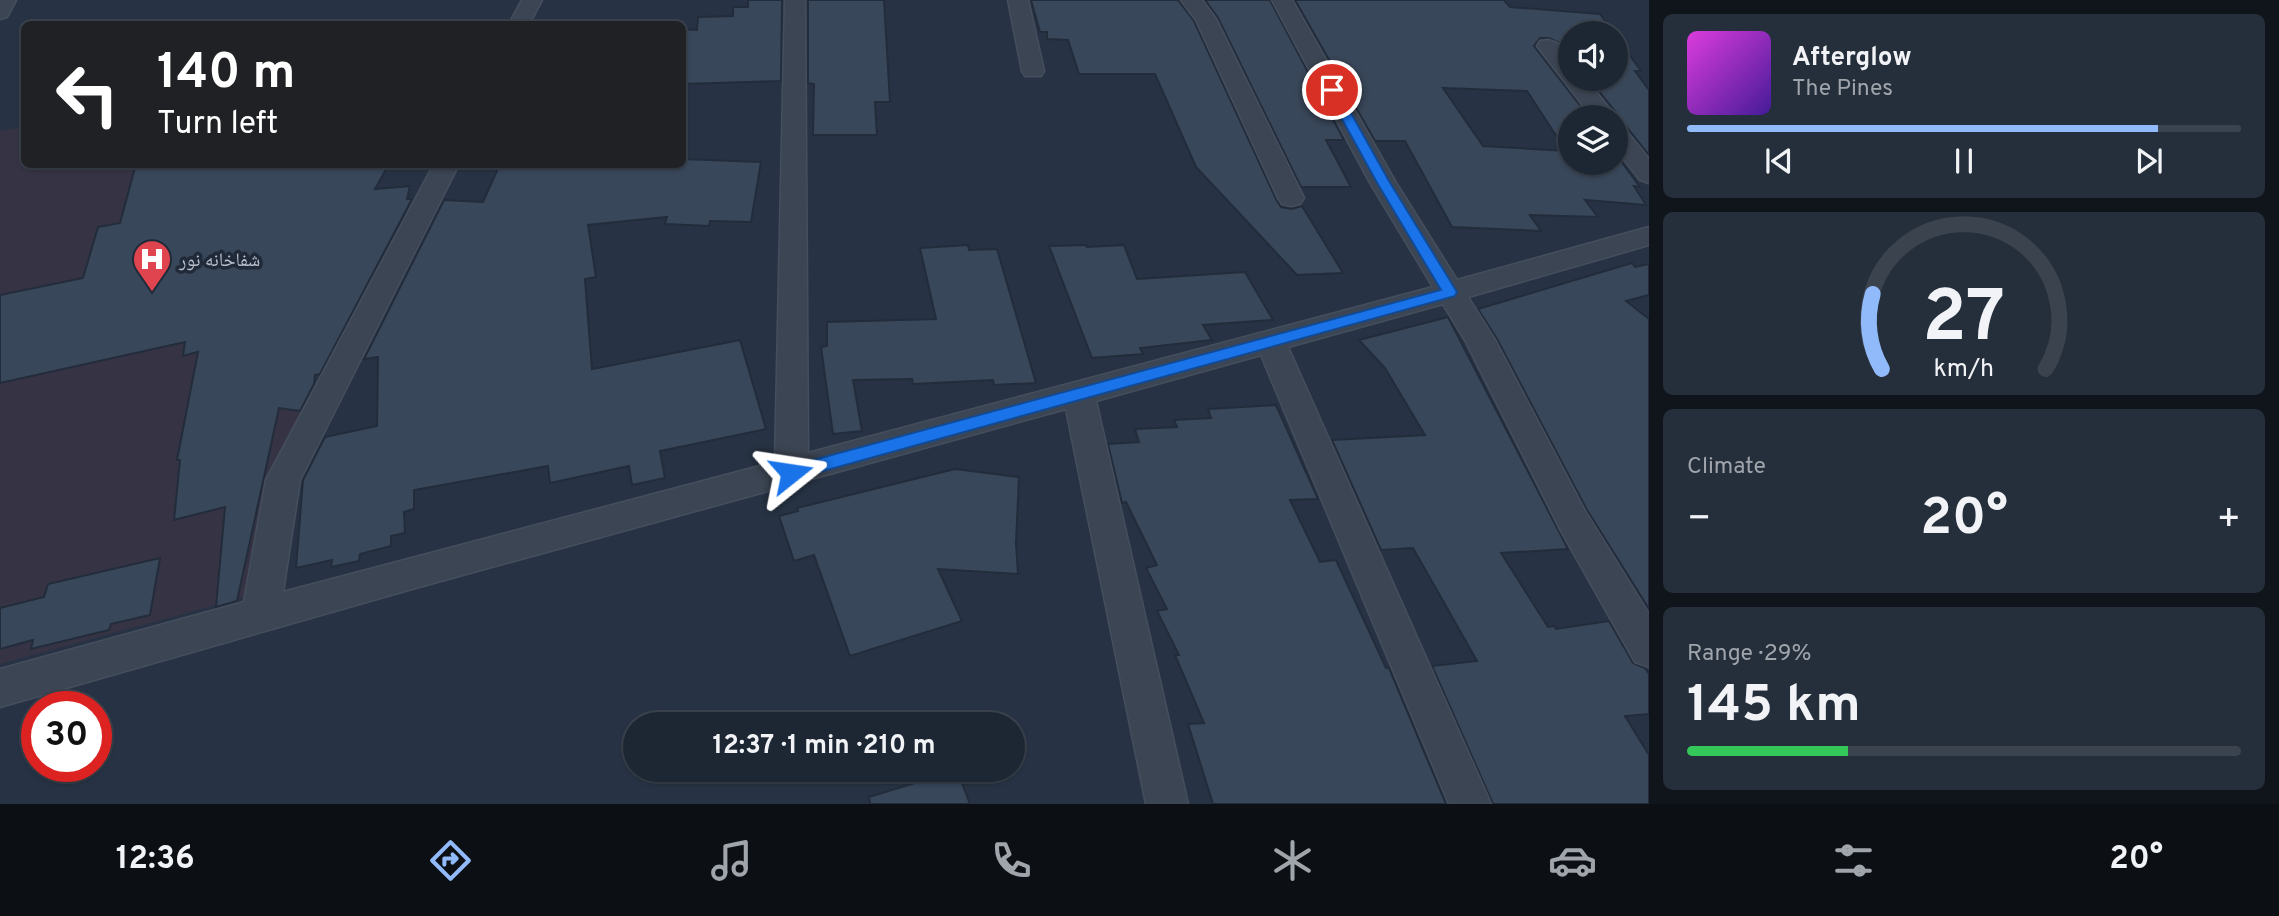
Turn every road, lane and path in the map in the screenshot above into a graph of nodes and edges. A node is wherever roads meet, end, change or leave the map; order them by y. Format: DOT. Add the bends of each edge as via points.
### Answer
graph roads {
  1 [pos="5,0"];
  2 [pos="532,0"];
  3 [pos="795,0"];
  4 [pos="1018,0"];
  5 [pos="1191,0"];
  6 [pos="1282,0"];
  7 [pos="0,13"];
  8 [pos="521,21"];
  9 [pos="1548,46"];
  10 [pos="1558,58"];
  11 [pos="1034,71"];
  12 [pos="1583,91"];
  13 [pos="1595,105"];
  14 [pos="1628,148"];
  15 [pos="445,168"];
  16 [pos="1649,175"];
  17 [pos="1291,198"];
  18 [pos="1649,236"];
  19 [pos="1450,292"];
  20 [pos="1271,343"];
  21 [pos="1079,395"];
  22 [pos="791,473"];
  23 [pos="261,614"];
  24 [pos="1649,649"];
  25 [pos="0,688"];
  26 [pos="1167,804"];
  27 [pos="1470,804"];
  1 -- 7 [label="street"];
  2 -- 8 [label="street"];
  3 -- 22 [label="street"];
  4 -- 11 [label="street"];
  5 -- 17 [label="street" via="1206,19"];
  6 -- 19 [label="street" via="1382,181"];
  9 -- 10 [label="street"];
  12 -- 13 [label="street"];
  14 -- 16 [label="street"];
  15 -- 23 [label="street" via="283,480"];
  18 -- 19 [label="street"];
  19 -- 20 [label="street"];
  19 -- 24 [label="street" via="1480,340 1573,520"];
  20 -- 21 [label="street"];
  20 -- 27 [label="street"];
  21 -- 22 [label="street"];
  21 -- 26 [label="street"];
  22 -- 23 [label="street"];
  23 -- 25 [label="street"];
}
